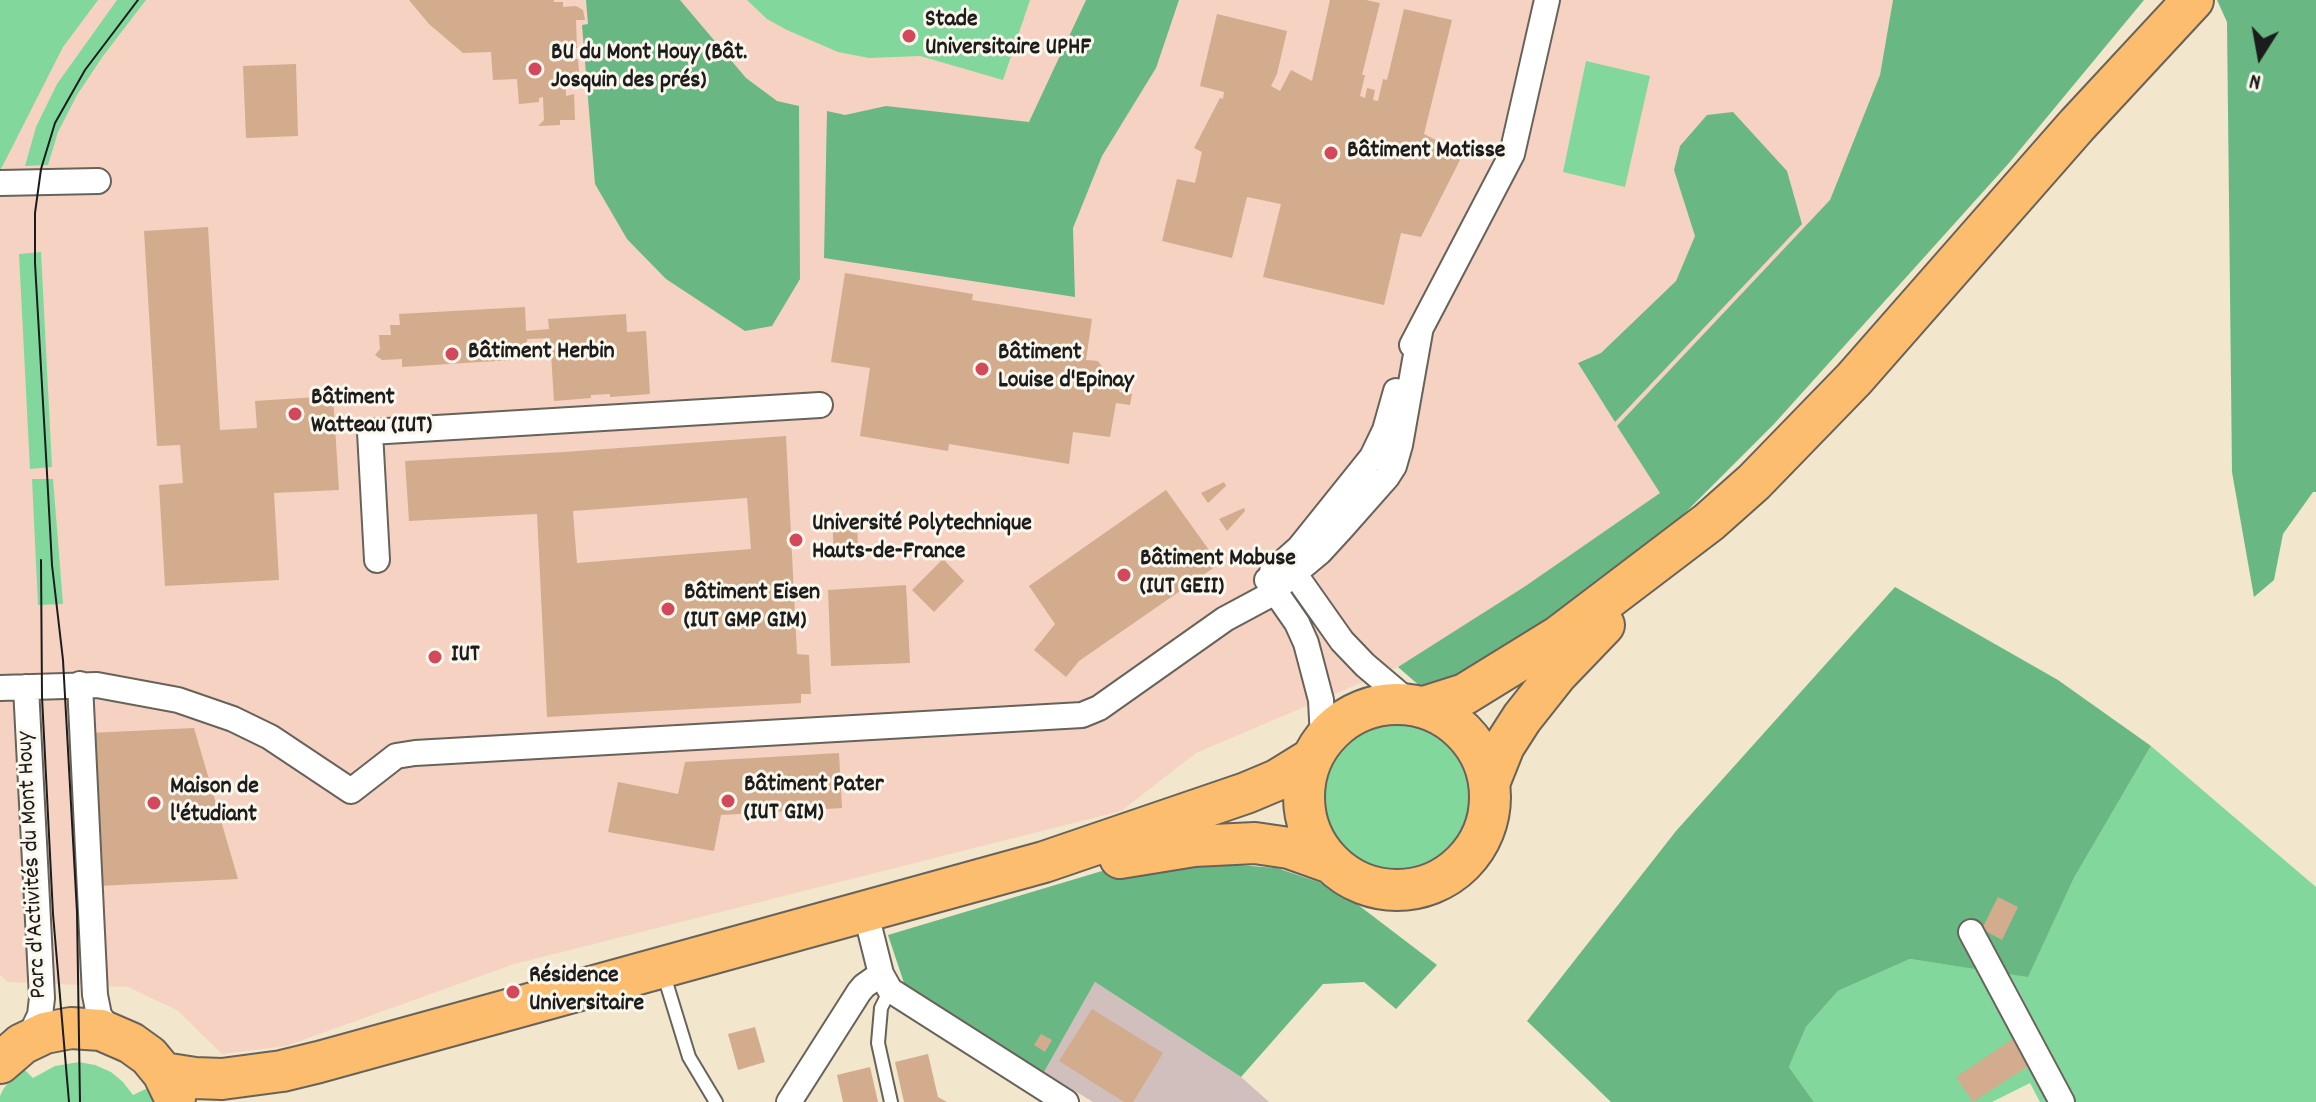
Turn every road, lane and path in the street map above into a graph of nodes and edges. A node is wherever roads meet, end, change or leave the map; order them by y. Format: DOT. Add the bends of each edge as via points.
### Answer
graph roads {
  1 [pos="1547,0"];
  2 [pos="2168,0"];
  3 [pos="2193,0"];
  4 [pos="2077,125"];
  5 [pos="98,181"];
  6 [pos="0,183"];
  7 [pos="820,405"];
  8 [pos="1709,522"];
  9 [pos="377,560"];
  10 [pos="1290,568"];
  11 [pos="1270,584"];
  12 [pos="80,684"];
  13 [pos="26,687"];
  14 [pos="0,688"];
  15 [pos="1418,706"];
  16 [pos="1317,749"];
  17 [pos="1490,781"];
  18 [pos="1331,863"];
  19 [pos="869,926"];
  20 [pos="1971,932"];
  21 [pos="666,982"];
  22 [pos="886,982"];
  23 [pos="111,1033"];
  24 [pos="14,1052"];
  25 [pos="170,1088"];
  26 [pos="250,1102"];
  27 [pos="716,1102"];
  28 [pos="789,1102"];
  29 [pos="891,1102"];
  30 [pos="1066,1102"];
  31 [pos="2062,1102"];
  1 -- 10 [label="street" via="1512,154 1420,332 1394,466 1342,528"];
  2 -- 4 [label="main road"];
  3 -- 4 [label="main road"];
  4 -- 8 [label="main road" via="1854,379"];
  5 -- 6 [label="street"];
  7 -- 9 [label="street" via="370,432"];
  8 -- 15 [label="main road" via="1559,636 1465,694"];
  8 -- 17 [label="main road" via="1541,693 1511,733"];
  10 -- 11 [label="street"];
  10 -- 15 [label="street" via="1342,641"];
  11 -- 12 [label="street" via="1082,715 415,753 396,756 351,791 286,746 223,716 161,696"];
  11 -- 16 [label="street" via="1306,643 1321,700"];
  12 -- 13 [label="street"];
  12 -- 23 [label="street" via="95,995 99,1015"];
  13 -- 14 [label="street"];
  13 -- 24 [label="street, Parc d'Activités du Mont Houy" via="42,998 40,1015"];
  15 -- 16 [label="main road" via="1367,708 1342,721"];
  15 -- 17 [label="main road" via="1450,719 1471,738"];
  16 -- 18 [label="main road" via="1304,786 1305,814"];
  16 -- 25 [label="main road" via="1277,780 1246,793 1044,862 319,1062 222,1079 195,1078"];
  17 -- 18 [label="main road" via="1490,811 1481,839 1464,862 1440,879 1412,889 1383,889 1355,880"];
  18 -- 19 [label="main road" via="1255,843 1173,848"];
  19 -- 21 [label="main road"];
  19 -- 22 [label="street"];
  20 -- 31 [label="street"];
  21 -- 26 [label="main road" via="324,1076"];
  21 -- 27 [label="lane" via="689,1057"];
  22 -- 28 [label="street" via="859,992"];
  22 -- 29 [label="lane" via="878,1043"];
  22 -- 30 [label="street"];
  23 -- 24 [label="main road" via="54,1030"];
  23 -- 25 [label="main road" via="141,1049"];
}
